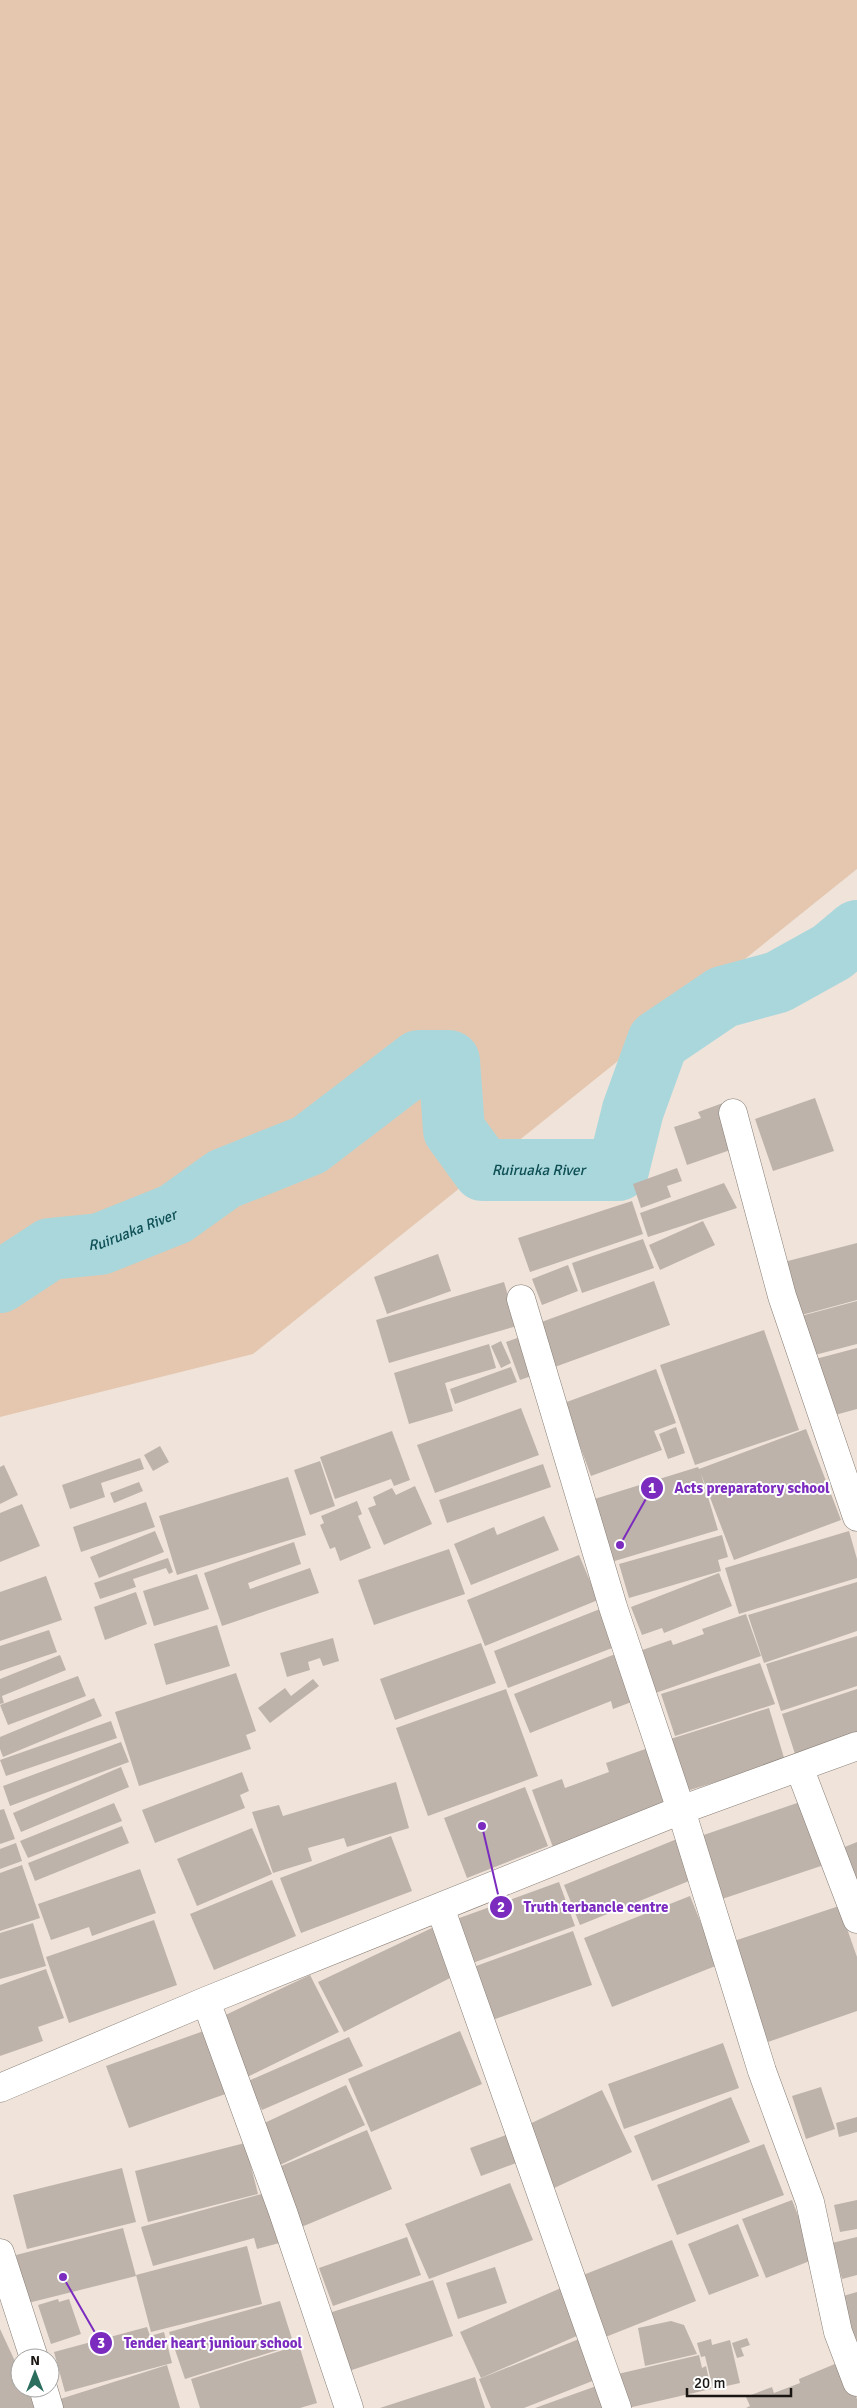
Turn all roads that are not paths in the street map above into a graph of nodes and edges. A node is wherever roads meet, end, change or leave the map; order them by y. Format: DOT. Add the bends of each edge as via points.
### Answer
graph roads {
  1 [pos="733,1113"];
  2 [pos="521,1299"];
  3 [pos="857,1517"];
  4 [pos="857,1746"];
  5 [pos="799,1767"];
  6 [pos="681,1810"];
  7 [pos="440,1907"];
  8 [pos="857,1919"];
  9 [pos="206,2001"];
  10 [pos="0,2088"];
  11 [pos="0,2253"];
  12 [pos="31,2348"];
  13 [pos="857,2382"];
  14 [pos="349,2408"];
  15 [pos="617,2408"];
  1 -- 3 [label="street" via="782,1296"];
  2 -- 6 [label="street" via="613,1607"];
  4 -- 5 [label="street"];
  5 -- 6 [label="street"];
  5 -- 8 [label="street"];
  6 -- 7 [label="street"];
  6 -- 13 [label="street" via="762,2071 810,2202 838,2332"];
  7 -- 9 [label="street"];
  7 -- 15 [label="street"];
  9 -- 10 [label="street"];
  9 -- 14 [label="street" via="283,2212"];
  11 -- 12 [label="street"];
}
